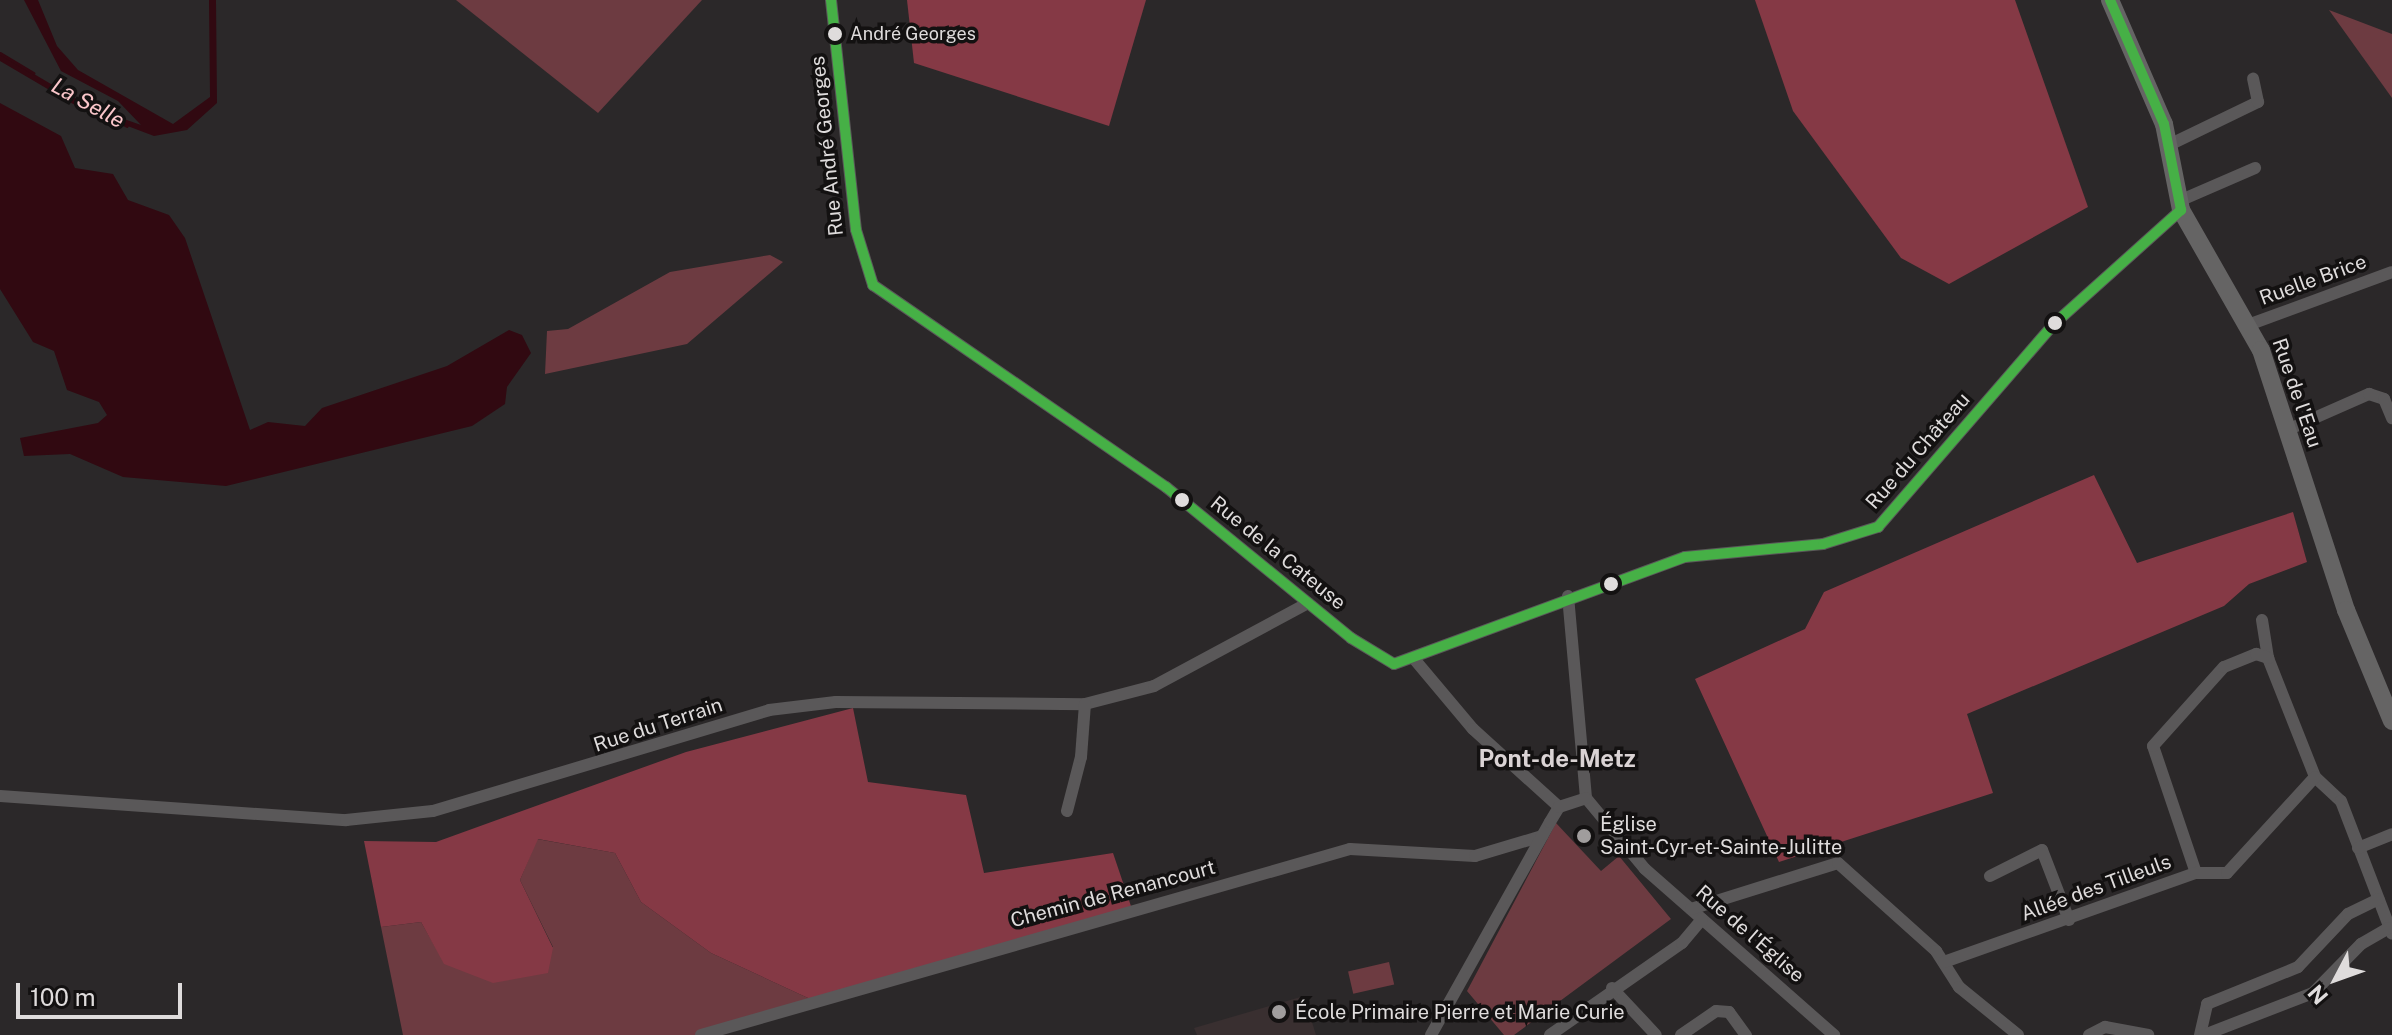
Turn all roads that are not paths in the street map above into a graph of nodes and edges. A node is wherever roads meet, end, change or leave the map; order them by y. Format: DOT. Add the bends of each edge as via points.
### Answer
graph roads {
  1 [pos="831,0"];
  2 [pos="2110,0"];
  3 [pos="2253,79"];
  4 [pos="2169,145"];
  5 [pos="2255,168"];
  6 [pos="2180,206"];
  7 [pos="2392,272"];
  8 [pos="873,285"];
  9 [pos="2248,325"];
  10 [pos="2388,397"];
  11 [pos="2392,418"];
  12 [pos="2287,430"];
  13 [pos="1568,596"];
  14 [pos="1308,603"];
  15 [pos="2262,620"];
  16 [pos="2268,658"];
  17 [pos="1415,660"];
  18 [pos="1085,704"];
  19 [pos="2392,721"];
  20 [pos="2315,777"];
  21 [pos="0,796"];
  22 [pos="1586,798"];
  23 [pos="1559,807"];
  24 [pos="1067,811"];
  25 [pos="2392,834"];
  26 [pos="1542,836"];
  27 [pos="2358,848"];
  28 [pos="2196,873"];
  29 [pos="1990,876"];
  30 [pos="2379,899"];
  31 [pos="1691,909"];
  32 [pos="1702,919"];
  33 [pos="2069,920"];
  34 [pos="2391,931"];
  35 [pos="1944,962"];
  36 [pos="1612,988"];
  37 [pos="1439,1023"];
  38 [pos="701,1035"];
  39 [pos="1431,1035"];
  40 [pos="1446,1035"];
  41 [pos="1550,1035"];
  42 [pos="1656,1035"];
  43 [pos="1681,1035"];
  44 [pos="1746,1035"];
  45 [pos="1834,1035"];
  46 [pos="2018,1035"];
  47 [pos="2089,1035"];
  48 [pos="2148,1035"];
  49 [pos="2202,1035"];
  1 -- 8 [label="street, Rue André Georges" via="856,230"];
  2 -- 4 [label="street, Rue de l'Eau"];
  3 -- 4 [label="street" via="2258,102"];
  4 -- 6 [label="street, Rue de l'Eau"];
  5 -- 6 [label="street, Rue du Château"];
  6 -- 9 [label="street, Rue de l'Eau"];
  6 -- 13 [label="street, Rue du Château" via="2054,324 1878,527 1810,546 1685,557"];
  7 -- 9 [label="street, Ruelle Brice"];
  8 -- 14 [label="street, Rue de la Cateuse" via="1166,487"];
  9 -- 12 [label="street, Rue de l'Eau"];
  10 -- 11 [label="street"];
  10 -- 12 [label="street" via="2369,394"];
  12 -- 19 [label="street, Rue de l'Eau" via="2346,610"];
  13 -- 17 [label="street, Rue du Château"];
  13 -- 22 [label="street"];
  14 -- 17 [label="street, Rue de la Cateuse" via="1383,659"];
  14 -- 18 [label="street, Rue du Terrain" via="1167,680"];
  15 -- 16 [label="street"];
  16 -- 20 [label="street"];
  16 -- 28 [label="street" via="2256,654 2224,667 2153,746"];
  17 -- 23 [label="street" via="1453,709"];
  18 -- 21 [label="street, Rue du Terrain" via="836,702 769,710 433,811 346,820"];
  18 -- 24 [label="street" via="1081,757"];
  20 -- 27 [label="street" via="2339,796"];
  20 -- 28 [label="street, Allée des Tilleuls" via="2233,869 2209,878"];
  22 -- 23 [label="street"];
  22 -- 31 [label="street, Rue de l'Église" via="1645,869"];
  23 -- 26 [label="street"];
  25 -- 27 [label="street"];
  26 -- 37 [label="street"];
  26 -- 38 [label="street, Chemin de Renancourt" via="1475,856 1350,849"];
  27 -- 30 [label="street"];
  28 -- 33 [label="street, Allée des Tilleuls"];
  29 -- 33 [label="street" via="2042,850"];
  30 -- 34 [label="street"];
  30 -- 49 [label="street" via="2348,914 2298,967 2207,1004"];
  31 -- 32 [label="street, Rue de l'Église"];
  31 -- 35 [label="street" via="1838,863"];
  32 -- 36 [label="street" via="1682,943"];
  32 -- 45 [label="street, Rue de l'Église"];
  33 -- 35 [label="street, Allée des Tilleuls"];
  34 -- 49 [label="street" via="2361,944 2313,993"];
  35 -- 46 [label="street" via="1959,987"];
  36 -- 41 [label="street"];
  36 -- 42 [label="street"];
  37 -- 39 [label="street"];
  37 -- 40 [label="street"];
  43 -- 44 [label="street" via="1716,1011 1729,1012"];
  47 -- 48 [label="street" via="2105,1027"];
}
